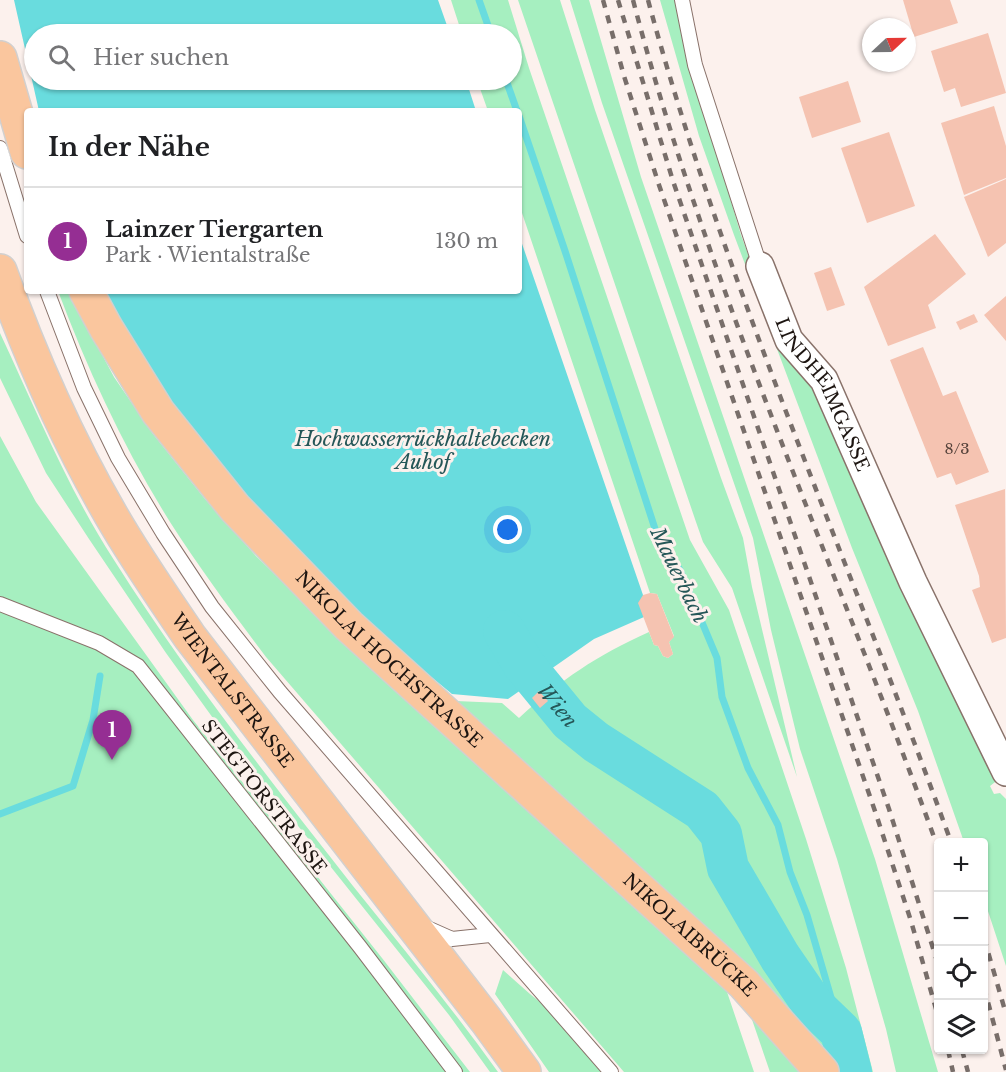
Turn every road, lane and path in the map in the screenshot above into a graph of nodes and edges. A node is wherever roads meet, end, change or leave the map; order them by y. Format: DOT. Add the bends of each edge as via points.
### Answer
graph roads {
  1 [pos="681,0"];
  2 [pos="0,58"];
  3 [pos="24,142"];
  4 [pos="0,148"];
  5 [pos="24,226"];
  6 [pos="760,266"];
  7 [pos="0,271"];
  8 [pos="48,294"];
  9 [pos="88,294"];
  10 [pos="8,305"];
  11 [pos="0,604"];
  12 [pos="1006,772"];
  13 [pos="549,807"];
  14 [pos="409,920"];
  15 [pos="490,935"];
  16 [pos="454,1072"];
  17 [pos="524,1072"];
  18 [pos="610,1072"];
  19 [pos="822,1072"];
  1 -- 6 [label="lane, LINDHEIMGASSE" via="695,65"];
  2 -- 3 [label="main road"];
  4 -- 5 [label="lane"];
  6 -- 12 [label="street, LINDHEIMGASSE" via="789,340 824,380 913,582"];
  7 -- 10 [label="main road, WIENTALSTRASSE"];
  8 -- 15 [label="lane" via="84,388 117,458 212,607 280,692"];
  9 -- 13 [label="main road, NIKOLAI HOCHSTRASSE" via="159,412 235,508 349,626"];
  10 -- 14 [label="main road, WIENTALSTRASSE" via="82,464 150,579 196,646"];
  11 -- 16 [label="lane, STEGTORSTRASSE" via="99,643 138,666"];
  13 -- 19 [label="main road, NIKOLAIBRÜCKE" via="744,984"];
  14 -- 15 [label="lane" via="452,939"];
  14 -- 17 [label="main road, WIENTALSTRASSE"];
  15 -- 18 [label="lane"];
}
